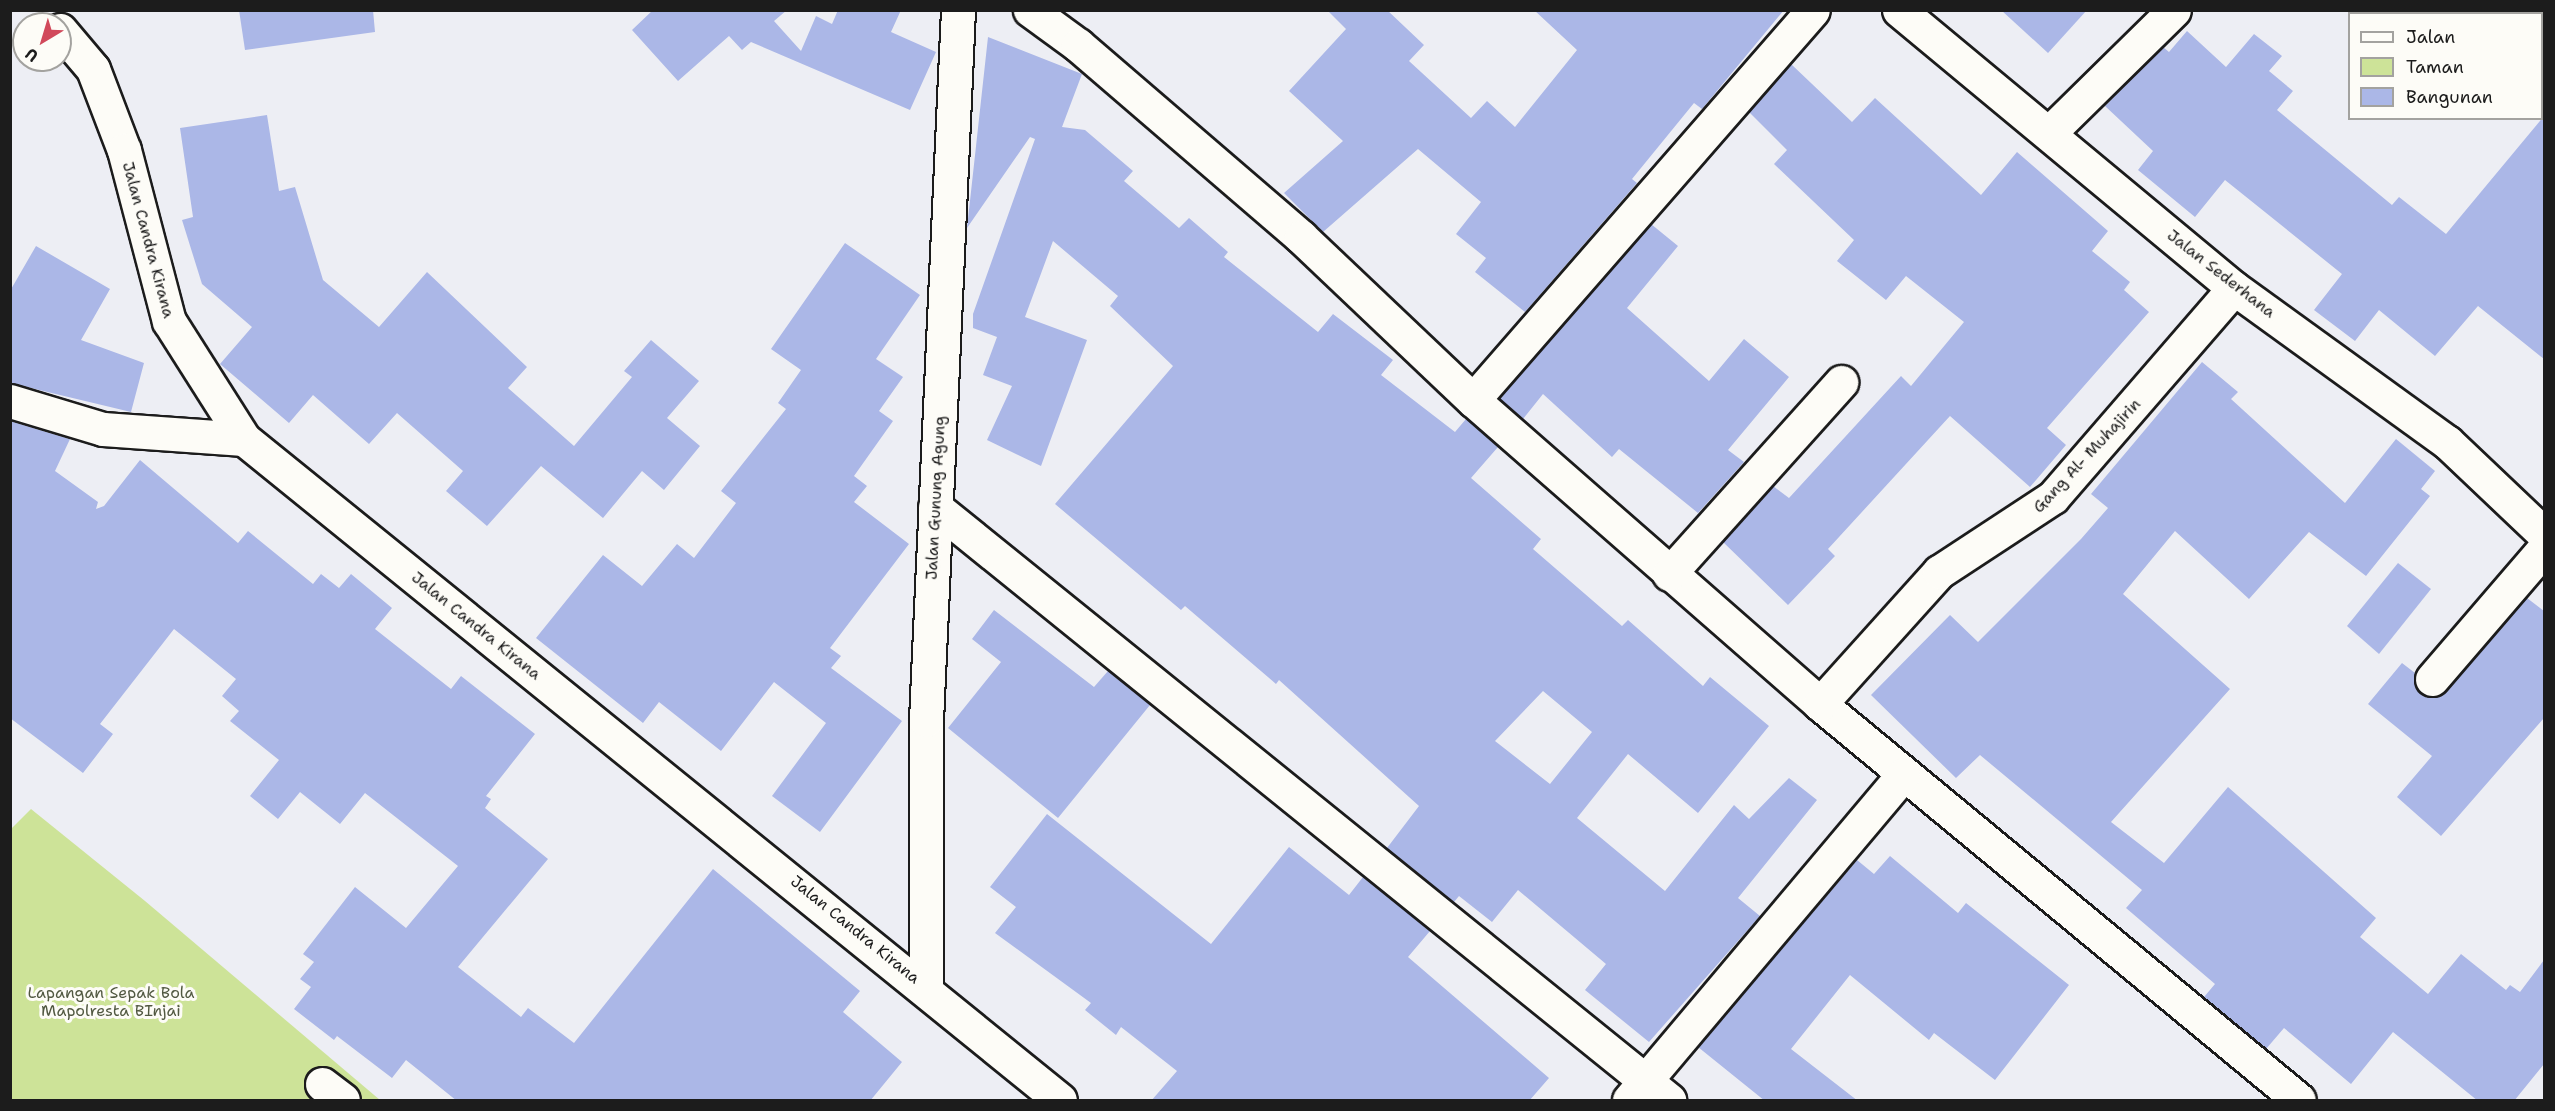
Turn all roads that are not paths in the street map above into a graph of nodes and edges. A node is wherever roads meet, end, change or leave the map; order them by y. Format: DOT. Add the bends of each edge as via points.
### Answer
graph roads {
  1 [pos="958,10"];
  2 [pos="1030,10"];
  3 [pos="1813,10"];
  4 [pos="1899,10"];
  5 [pos="2174,10"];
  6 [pos="72,44"];
  7 [pos="2049,134"];
  8 [pos="2235,288"];
  9 [pos="1841,382"];
  10 [pos="1473,400"];
  11 [pos="10,401"];
  12 [pos="244,439"];
  13 [pos="935,507"];
  14 [pos="2544,534"];
  15 [pos="2544,549"];
  16 [pos="1669,574"];
  17 [pos="2432,679"];
  18 [pos="1820,704"];
  19 [pos="1903,775"];
  20 [pos="926,986"];
  21 [pos="1647,1094"];
  22 [pos="1060,1101"];
  23 [pos="2299,1101"];
  1 -- 13 [label="street, Jalan Gunung Agung"];
  2 -- 10 [label="street" via="1078,45 1301,237"];
  3 -- 10 [label="street"];
  4 -- 7 [label="street, Jalan Sederhana"];
  5 -- 7 [label="street"];
  6 -- 12 [label="street, Jalan Candra Kirana" via="93,69 124,150 169,321"];
  7 -- 8 [label="street, Jalan Sederhana"];
  8 -- 14 [label="street, Jalan Sederhana" via="2447,442"];
  8 -- 18 [label="street, Gang Al- Muhajirin" via="2053,497 1939,572"];
  9 -- 16 [label="street"];
  10 -- 16 [label="street"];
  11 -- 12 [label="street" via="103,429"];
  12 -- 20 [label="street, Jalan Candra Kirana"];
  13 -- 20 [label="street, Jalan Gunung Agung" via="926,720"];
  13 -- 21 [label="street"];
  15 -- 17 [label="street"];
  16 -- 18 [label="street"];
  18 -- 19 [label="street"];
  19 -- 21 [label="street"];
  19 -- 23 [label="street"];
  20 -- 22 [label="street, Jalan Candra Kirana"];
}
